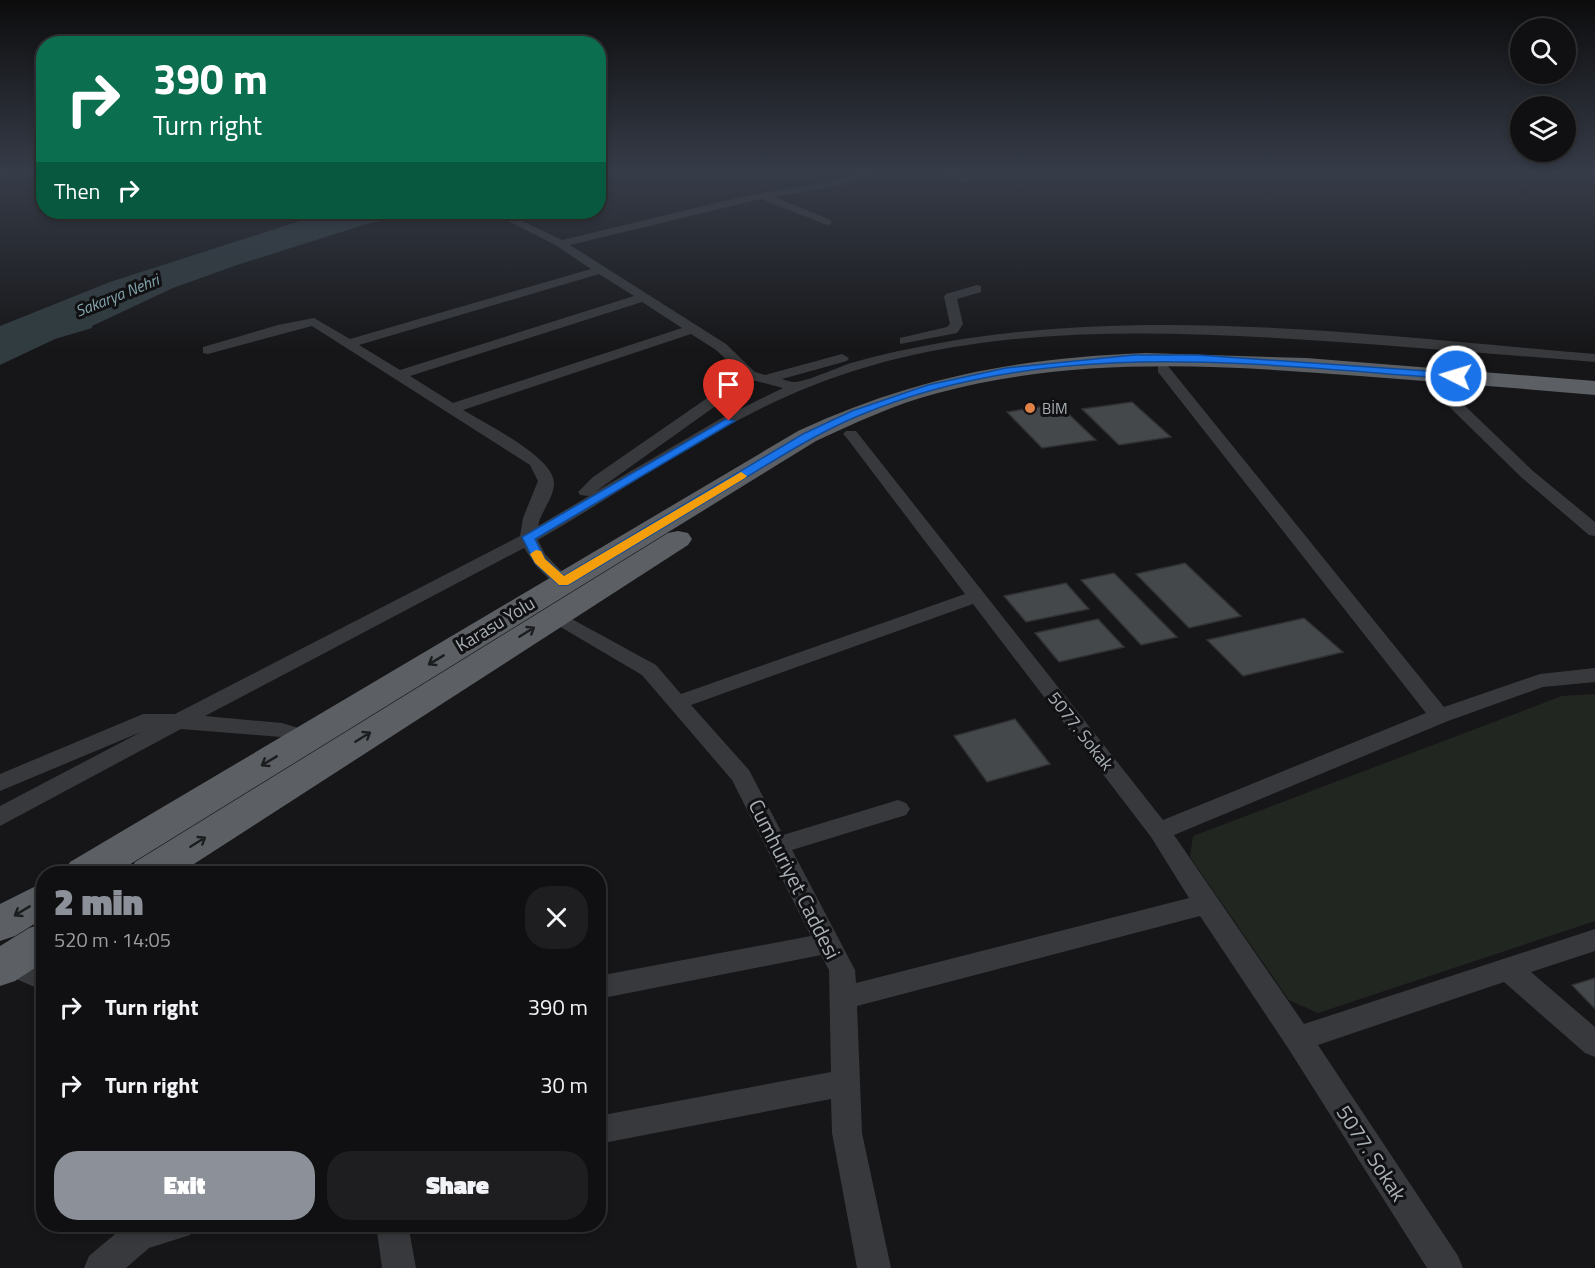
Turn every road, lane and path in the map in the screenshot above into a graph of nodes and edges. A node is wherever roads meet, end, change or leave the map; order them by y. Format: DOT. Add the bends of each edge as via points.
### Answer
graph roads {
  1 [pos="535,231"];
  2 [pos="615,231"];
  3 [pos="561,244"];
  4 [pos="599,270"];
  5 [pos="977,289"];
  6 [pos="642,297"];
  7 [pos="692,329"];
  8 [pos="347,344"];
  9 [pos="208,350"];
  10 [pos="1595,358"];
  11 [pos="1162,369"];
  12 [pos="399,375"];
  13 [pos="757,377"];
  14 [pos="1436,386"];
  15 [pos="797,387"];
  16 [pos="1595,388"];
  17 [pos="1595,400"];
  18 [pos="450,409"];
  19 [pos="851,434"];
  20 [pos="1570,510"];
  21 [pos="1595,510"];
  22 [pos="556,521"];
  23 [pos="1595,531"];
  24 [pos="529,537"];
  25 [pos="563,582"];
  26 [pos="976,597"];
  27 [pos="552,616"];
  28 [pos="1595,675"];
  29 [pos="680,702"];
  30 [pos="1440,716"];
  31 [pos="177,721"];
  32 [pos="307,738"];
  33 [pos="0,783"];
  34 [pos="898,809"];
  35 [pos="0,817"];
  36 [pos="1159,831"];
  37 [pos="779,845"];
  38 [pos="96,866"];
  39 [pos="160,866"];
  40 [pos="1206,904"];
  41 [pos="36,914"];
  42 [pos="1595,940"];
  43 [pos="828,944"];
  44 [pos="36,945"];
  45 [pos="13,959"];
  46 [pos="1507,968"];
  47 [pos="606,986"];
  48 [pos="842,998"];
  49 [pos="1298,1039"];
  50 [pos="1595,1044"];
  51 [pos="846,1083"];
  52 [pos="606,1128"];
  53 [pos="148,1232"];
  54 [pos="393,1232"];
  55 [pos="101,1268"];
  56 [pos="399,1268"];
  57 [pos="874,1268"];
  58 [pos="1446,1268"];
  1 -- 3 [label="street"];
  2 -- 3 [label="street"];
  3 -- 4 [label="street"];
  4 -- 6 [label="street"];
  4 -- 8 [label="street"];
  5 -- 13 [label="street" via="950,297 957,324 952,330"];
  6 -- 7 [label="street"];
  6 -- 12 [label="street"];
  7 -- 13 [label="street" via="722,347"];
  7 -- 18 [label="street"];
  8 -- 9 [label="street" via="311,322"];
  8 -- 12 [label="street"];
  10 -- 15 [label="street" via="1265,333 1107,330 921,350"];
  11 -- 14 [label="highway, Karasu Yolu" via="1269,372"];
  11 -- 19 [label="highway, Karasu Yolu" via="1079,373 990,386 909,408"];
  11 -- 30 [label="street"];
  12 -- 18 [label="street"];
  13 -- 15 [label="street"];
  13 -- 22 [label="street" via="599,480"];
  14 -- 17 [label="highway, Karasu Yolu"];
  14 -- 20 [label="street"];
  15 -- 22 [label="street" via="729,421"];
  16 -- 25 [label="highway, Karasu Yolu" via="1198,357 1134,357 1006,371 932,387 856,413 807,436"];
  18 -- 24 [label="street" via="536,462 546,473 548,482 531,519"];
  19 -- 26 [label="street, 5077. Sokak"];
  19 -- 27 [label="highway, Karasu Yolu"];
  20 -- 21 [label="street"];
  20 -- 23 [label="street"];
  22 -- 24 [label="street"];
  24 -- 25 [label="street" via="539,561"];
  24 -- 31 [label="street"];
  25 -- 32 [label="highway, Karasu Yolu, one-way"];
  26 -- 29 [label="street"];
  26 -- 36 [label="street, 5077. Sokak"];
  27 -- 29 [label="street, Cumhuriyet Caddesi" via="649,670"];
  39 -- 27 [label="highway, Karasu Yolu, one-way"];
  28 -- 30 [label="street" via="1540,681"];
  29 -- 37 [label="street, Cumhuriyet Caddesi" via="741,776"];
  30 -- 36 [label="street"];
  31 -- 32 [label="street" via="282,730"];
  31 -- 33 [label="street" via="151,719"];
  31 -- 35 [label="street"];
  32 -- 38 [label="highway, Karasu Yolu, one-way"];
  34 -- 37 [label="street"];
  36 -- 40 [label="street, 5077. Sokak"];
  37 -- 43 [label="street, Cumhuriyet Caddesi"];
  40 -- 48 [label="street"];
  40 -- 49 [label="street, 5077. Sokak"];
  41 -- 45 [label="highway, one-way"];
  42 -- 46 [label="street"];
  43 -- 47 [label="street"];
  43 -- 48 [label="street, Cumhuriyet Caddesi" via="842,970"];
  44 -- 45 [label="highway"];
  46 -- 49 [label="street"];
  46 -- 50 [label="street"];
  48 -- 51 [label="street, Cumhuriyet Caddesi"];
  49 -- 58 [label="street, 5077. Sokak"];
  51 -- 52 [label="street"];
  51 -- 57 [label="street, Cumhuriyet Caddesi" via="847,1133"];
  53 -- 55 [label="street" via="140,1234"];
  54 -- 56 [label="street"];
}
